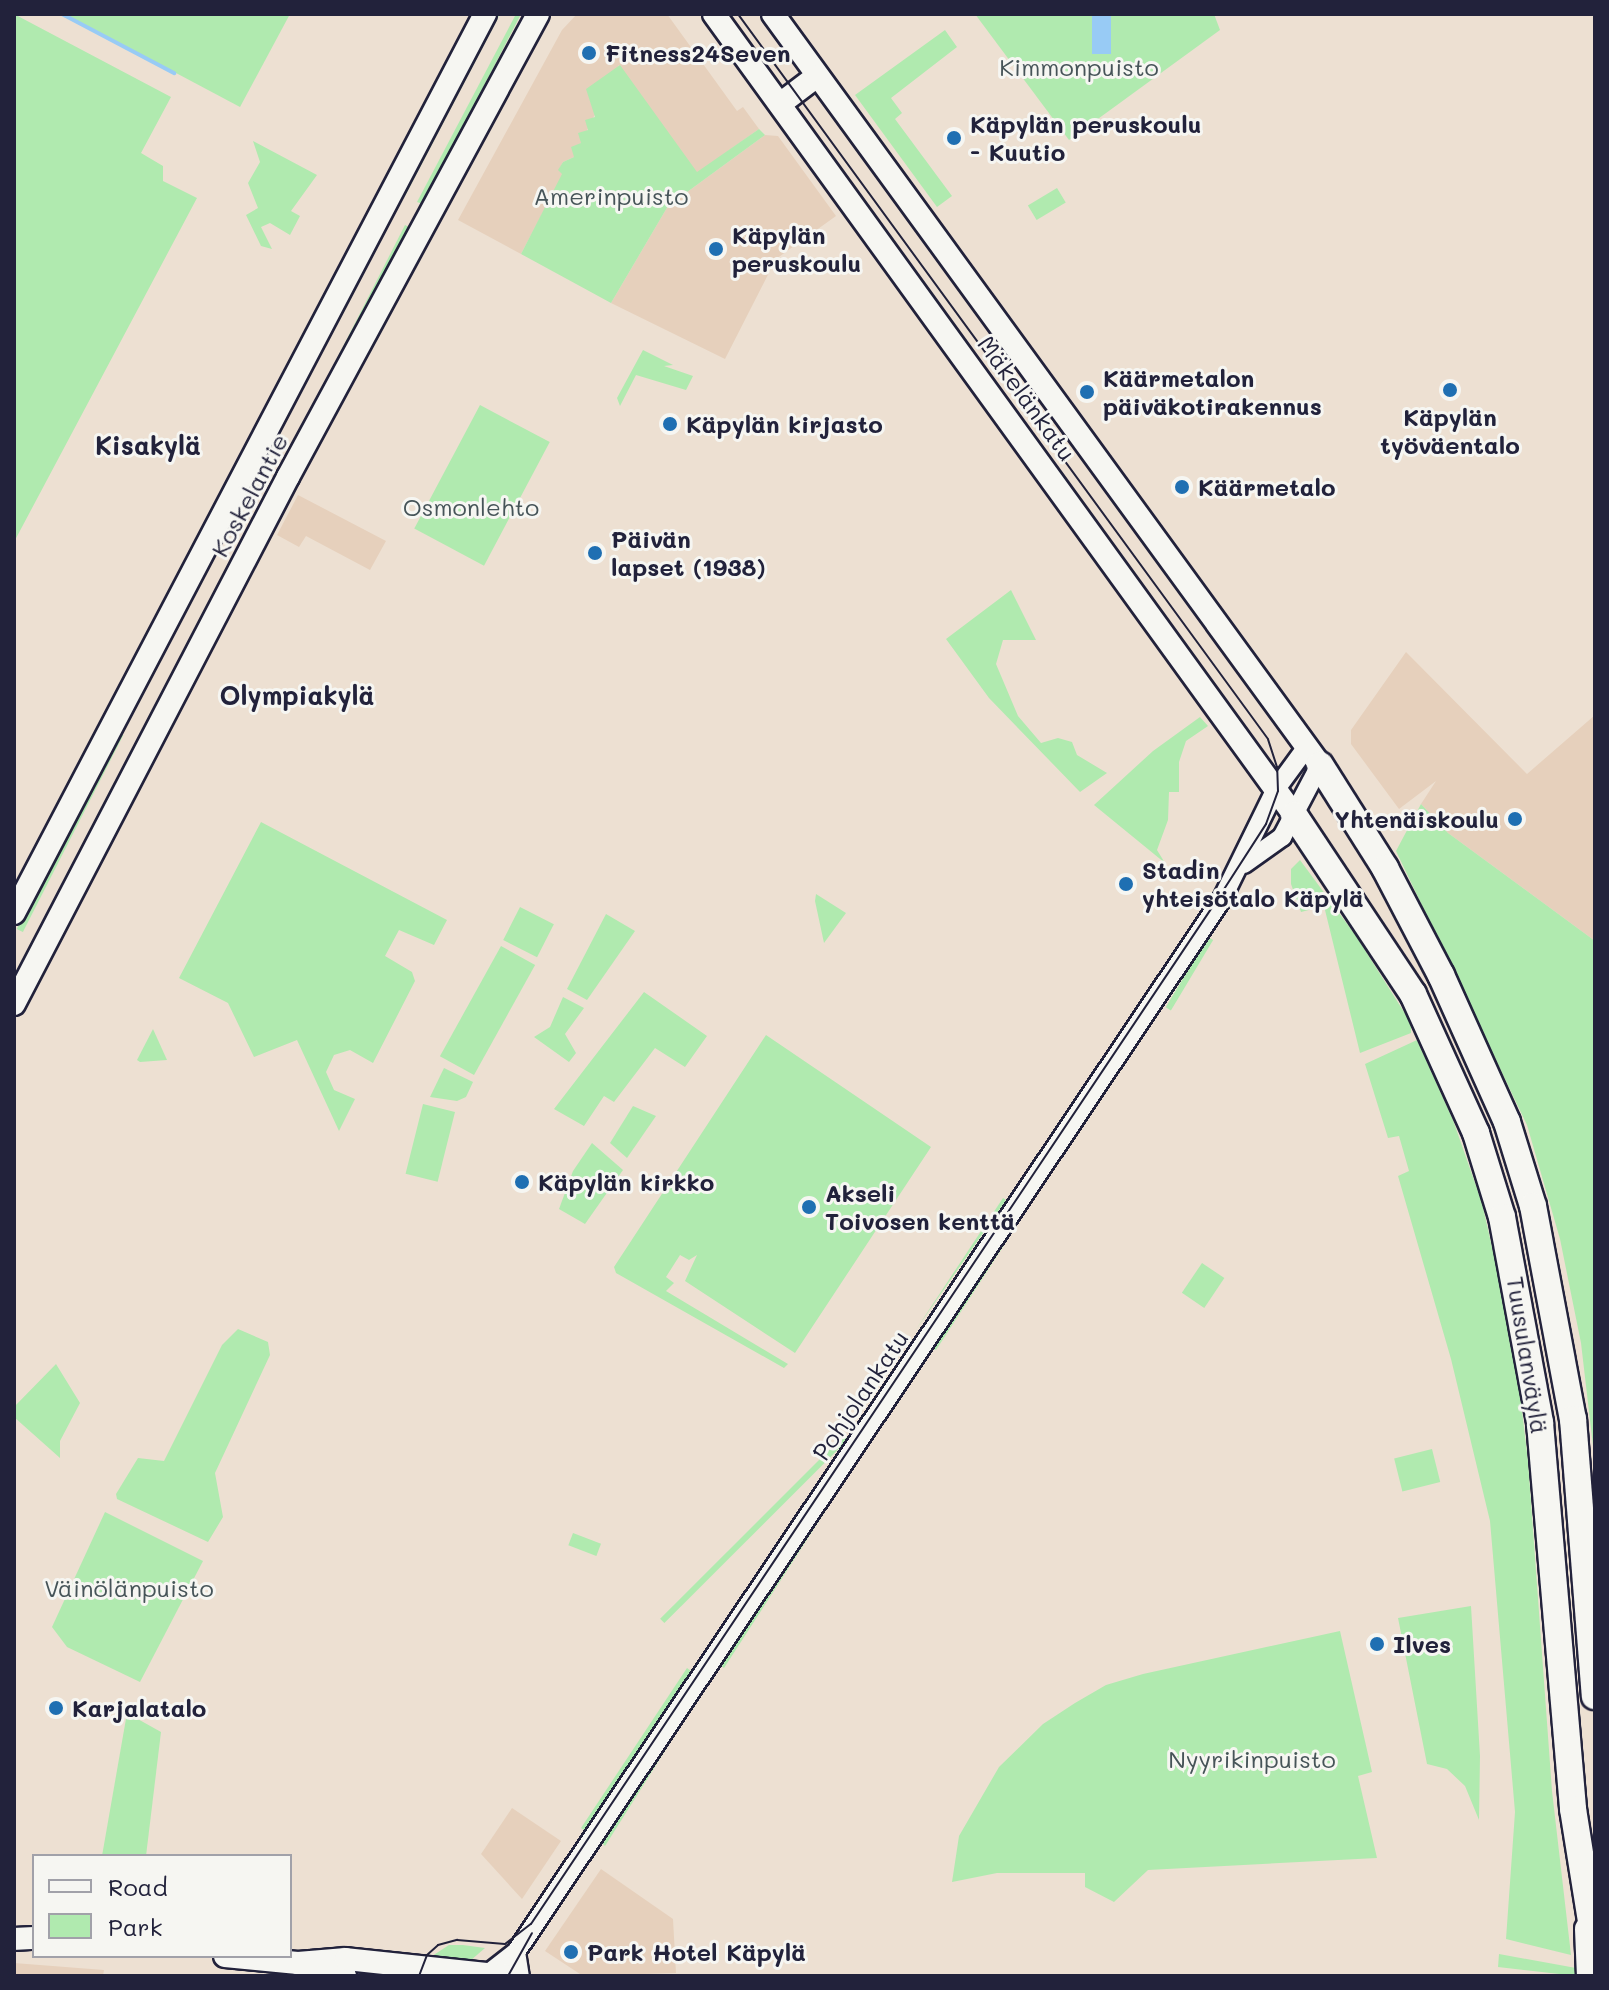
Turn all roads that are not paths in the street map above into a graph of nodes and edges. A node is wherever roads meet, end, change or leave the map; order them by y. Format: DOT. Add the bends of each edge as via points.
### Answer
graph roads {
  1 [pos="485,14"];
  2 [pos="538,14"];
  3 [pos="714,14"];
  4 [pos="773,14"];
  5 [pos="817,76"];
  6 [pos="780,104"];
  7 [pos="1313,757"];
  8 [pos="1276,789"];
  9 [pos="1294,815"];
  10 [pos="1244,864"];
  11 [pos="14,913"];
  12 [pos="14,1004"];
  13 [pos="1595,1696"];
  14 [pos="1588,1913"];
  15 [pos="1595,1946"];
  16 [pos="516,1952"];
  17 [pos="246,1958"];
  18 [pos="298,1963"];
  19 [pos="493,1975"];
  20 [pos="345,1976"];
  21 [pos="520,1976"];
  22 [pos="1590,1976"];
  1 -- 11 [label="main road, Koskelantie"];
  2 -- 12 [label="main road, Koskelantie" via="288,477"];
  3 -- 6 [label="main road, Mäkelänkatu"];
  4 -- 5 [label="main road, Mäkelänkatu"];
  5 -- 6 [label="main road"];
  5 -- 7 [label="main road, Mäkelänkatu"];
  6 -- 8 [label="main road, Mäkelänkatu"];
  7 -- 8 [label="street, Pohjolankatu"];
  7 -- 9 [label="street, Pohjolankatu"];
  7 -- 13 [label="highway, Tuusulanväylä" via="1385,868 1441,975 1507,1122 1533,1206 1573,1419"];
  8 -- 9 [label="main road, Mäkelänkatu"];
  8 -- 10 [label="street, Pohjolankatu"];
  9 -- 10 [label="street, Pohjolankatu" via="1278,842"];
  9 -- 14 [label="highway, Tuusulanväylä" via="1413,994 1476,1133 1502,1217 1540,1423 1573,1809"];
  10 -- 16 [label="street, Pohjolankatu"];
  14 -- 15 [label="highway, Tuusulanväylä"];
  14 -- 22 [label="highway"];
  16 -- 19 [label="street, Pohjolankatu"];
  16 -- 21 [label="street"];
  17 -- 18 [label="main road"];
  18 -- 19 [label="main road" via="346,1959"];
  18 -- 20 [label="main road"];
}
